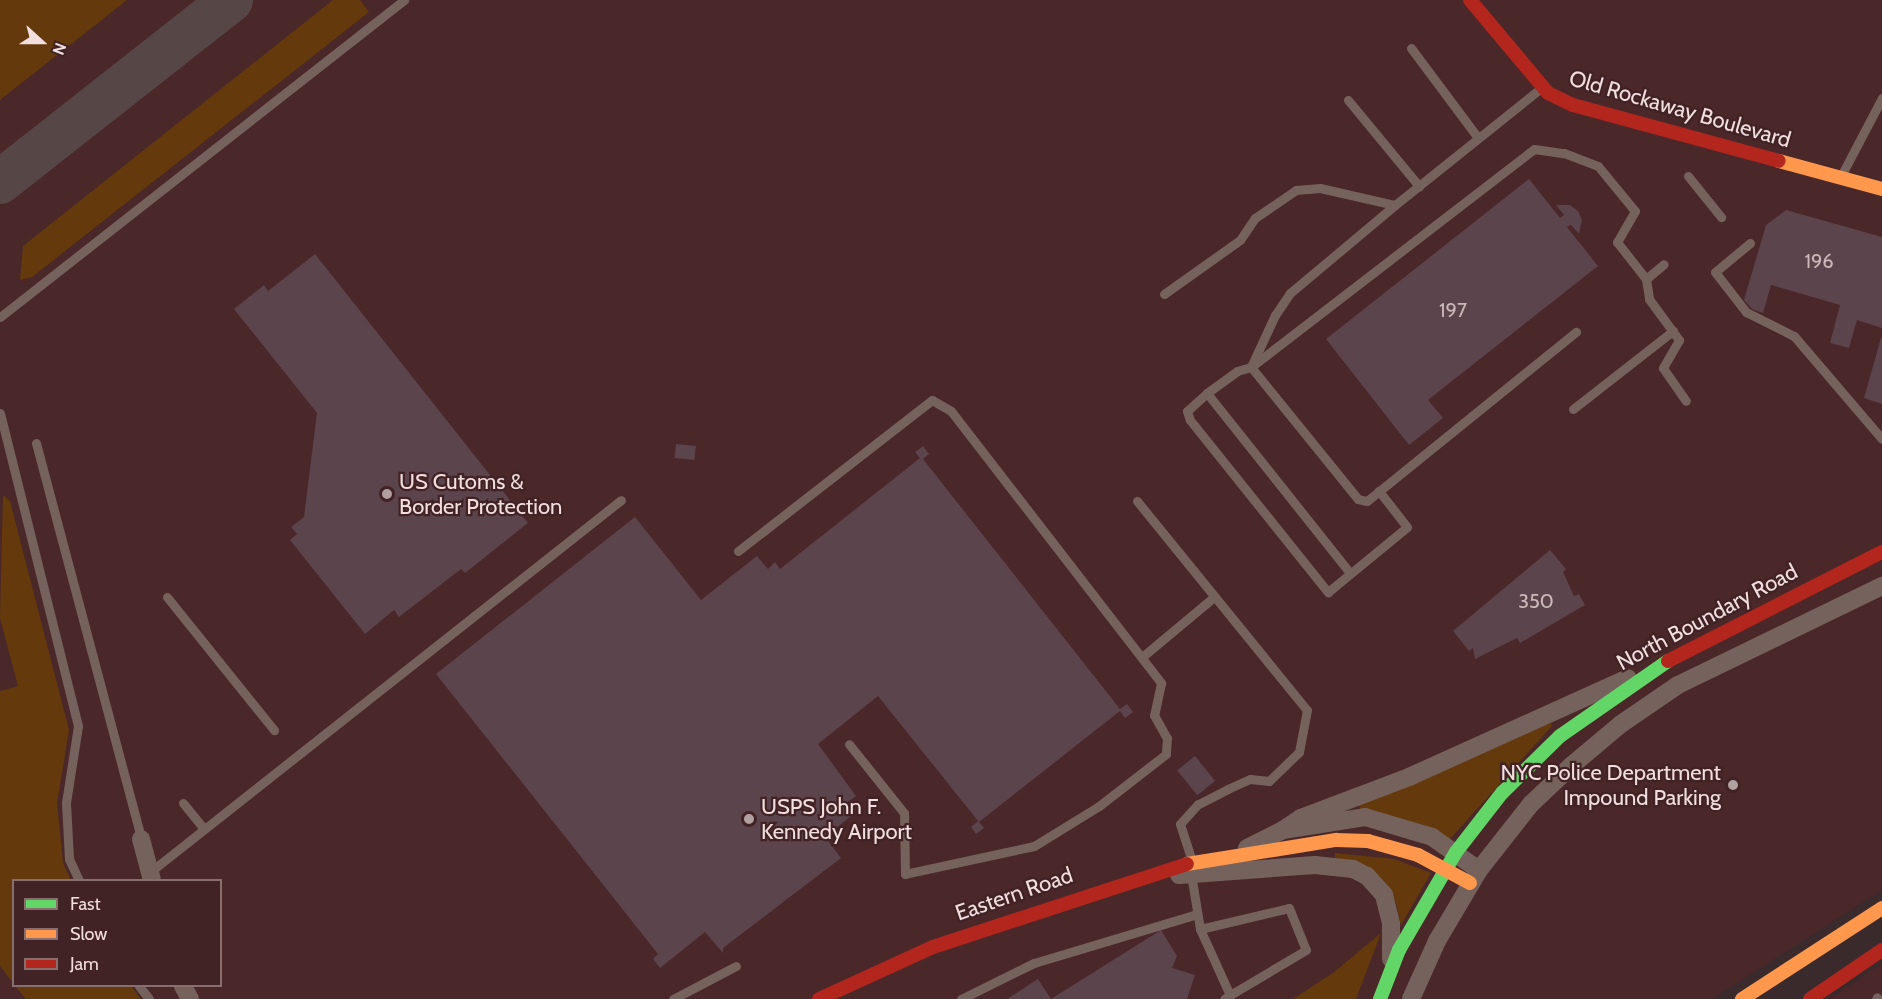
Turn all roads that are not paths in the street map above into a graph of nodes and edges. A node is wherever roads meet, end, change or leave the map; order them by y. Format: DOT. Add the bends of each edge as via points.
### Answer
graph roads {
  1 [pos="404,0"];
  2 [pos="1470,0"];
  3 [pos="1411,48"];
  4 [pos="1542,87"];
  5 [pos="1882,98"];
  6 [pos="1348,100"];
  7 [pos="1478,138"];
  8 [pos="1688,176"];
  9 [pos="1841,176"];
  10 [pos="1419,186"];
  11 [pos="1882,189"];
  12 [pos="1395,205"];
  13 [pos="1721,217"];
  14 [pos="1750,243"];
  15 [pos="1664,264"];
  16 [pos="1646,279"];
  17 [pos="1164,294"];
  18 [pos="0,317"];
  19 [pos="1672,331"];
  20 [pos="1576,332"];
  21 [pos="1251,367"];
  22 [pos="1207,393"];
  23 [pos="1686,401"];
  24 [pos="1572,409"];
  25 [pos="0,413"];
  26 [pos="1882,439"];
  27 [pos="36,443"];
  28 [pos="1379,491"];
  29 [pos="621,500"];
  30 [pos="1137,501"];
  31 [pos="738,551"];
  32 [pos="1882,552"];
  33 [pos="1350,573"];
  34 [pos="1882,586"];
  35 [pos="167,597"];
  36 [pos="1214,597"];
  37 [pos="1142,657"];
  38 [pos="1656,668"];
  39 [pos="274,730"];
  40 [pos="849,744"];
  41 [pos="183,803"];
  42 [pos="204,829"];
  43 [pos="1283,830"];
  44 [pos="141,839"];
  45 [pos="1456,852"];
  46 [pos="1232,855"];
  47 [pos="1191,868"];
  48 [pos="1445,868"];
  49 [pos="151,876"];
  50 [pos="1474,877"];
  51 [pos="1135,878"];
  52 [pos="79,879"];
  53 [pos="1882,908"];
  54 [pos="1197,914"];
  55 [pos="1200,929"];
  56 [pos="1882,950"];
  57 [pos="736,966"];
  58 [pos="1389,974"];
  59 [pos="140,987"];
  60 [pos="1227,997"];
  61 [pos="149,999"];
  62 [pos="673,999"];
  63 [pos="819,999"];
  64 [pos="961,999"];
  65 [pos="1380,999"];
  66 [pos="1411,999"];
  67 [pos="1742,999"];
  68 [pos="1810,999"];
  1 -- 18 [label="lane"];
  2 -- 4 [label="main road, Old Rockaway Boulevard"];
  3 -- 7 [label="lane"];
  4 -- 7 [label="lane"];
  4 -- 9 [label="main road, Old Rockaway Boulevard" via="1573,105"];
  5 -- 9 [label="lane"];
  6 -- 10 [label="lane"];
  7 -- 10 [label="lane"];
  8 -- 13 [label="lane"];
  9 -- 11 [label="main road, Old Rockaway Boulevard"];
  10 -- 12 [label="lane"];
  12 -- 17 [label="lane" via="1320,188 1296,190 1254,218 1240,240"];
  12 -- 21 [label="lane" via="1290,293 1275,315"];
  14 -- 26 [label="lane" via="1715,272 1746,312 1794,336"];
  15 -- 16 [label="lane"];
  16 -- 19 [label="lane" via="1648,299"];
  16 -- 21 [label="lane" via="1617,242 1635,211 1598,166 1564,153 1534,149"];
  19 -- 23 [label="lane" via="1679,340 1663,368"];
  19 -- 24 [label="lane"];
  20 -- 28 [label="lane"];
  21 -- 22 [label="lane" via="1237,371"];
  21 -- 28 [label="lane" via="1358,499 1367,501"];
  22 -- 33 [label="lane"];
  22 -- 33 [label="lane" via="1187,411 1190,420 1328,592"];
  25 -- 52 [label="lane" via="78,726 66,803 69,859"];
  27 -- 44 [label="lane"];
  28 -- 33 [label="lane" via="1407,527"];
  29 -- 42 [label="lane"];
  30 -- 36 [label="lane"];
  31 -- 37 [label="lane" via="932,400 951,411"];
  32 -- 38 [label="main road, North Boundary Road"];
  34 -- 50 [label="street, North Boundary Road" via="1707,669 1630,718 1531,804"];
  35 -- 39 [label="lane"];
  36 -- 37 [label="lane"];
  36 -- 47 [label="lane" via="1307,710 1299,752 1269,781 1250,779 1228,789 1198,804 1180,824"];
  37 -- 40 [label="lane" via="1161,683 1154,715 1167,738 1166,754 1099,806 1034,846 905,874 904,813"];
  38 -- 43 [label="street" via="1598,689 1409,777 1301,818"];
  38 -- 45 [label="main road, North Boundary Road" via="1582,718 1537,757 1502,793"];
  41 -- 42 [label="lane"];
  42 -- 49 [label="lane"];
  43 -- 45 [label="street" via="1365,818 1405,826"];
  43 -- 46 [label="street"];
  44 -- 49 [label="street"];
  45 -- 48 [label="main road, North Boundary Road"];
  45 -- 50 [label="street"];
  46 -- 47 [label="main road"];
  46 -- 48 [label="main road" via="1336,840 1368,841 1404,850"];
  47 -- 51 [label="street"];
  47 -- 54 [label="lane"];
  47 -- 58 [label="street" via="1327,864 1360,872 1379,888 1387,904 1393,949"];
  48 -- 50 [label="main road"];
  48 -- 58 [label="main road, North Boundary Road"];
  50 -- 66 [label="street, North Boundary Road" via="1437,941"];
  51 -- 63 [label="main road, Eastern Road" via="933,947"];
  53 -- 67 [label="main road"];
  54 -- 55 [label="lane"];
  54 -- 64 [label="lane" via="1034,963"];
  55 -- 60 [label="lane"];
  55 -- 60 [label="lane" via="1289,909 1306,950"];
  56 -- 68 [label="main road"];
  57 -- 62 [label="lane"];
  58 -- 65 [label="main road, North Boundary Road"];
  59 -- 61 [label="lane"];
}
